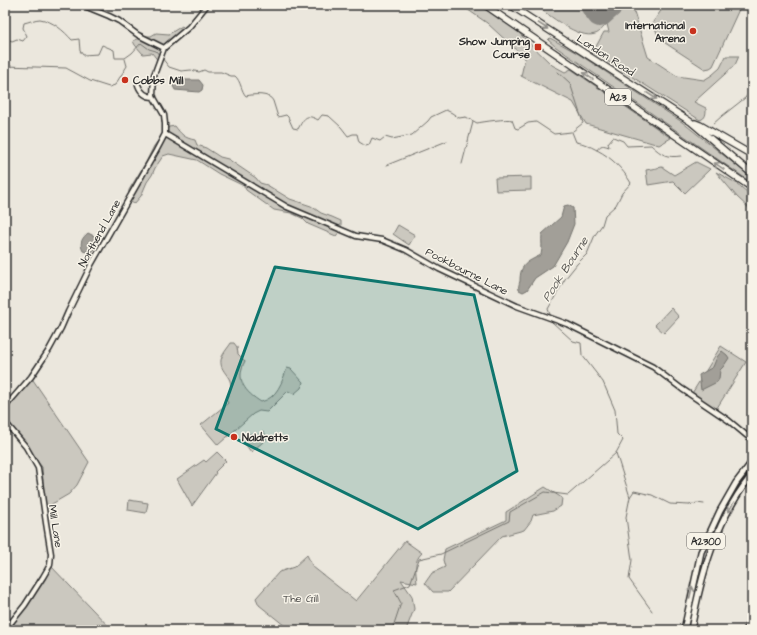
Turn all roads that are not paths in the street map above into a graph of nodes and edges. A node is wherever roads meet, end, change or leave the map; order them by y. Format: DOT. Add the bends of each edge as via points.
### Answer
graph roads {
  1 [pos="82,5"];
  2 [pos="207,5"];
  3 [pos="485,5"];
  4 [pos="510,5"];
  5 [pos="164,48"];
  6 [pos="138,85"];
  7 [pos="154,97"];
  8 [pos="691,122"];
  9 [pos="164,134"];
  10 [pos="752,156"];
  11 [pos="752,174"];
  12 [pos="752,188"];
  13 [pos="6,404"];
  14 [pos="5,422"];
  15 [pos="752,440"];
  16 [pos="752,462"];
  17 [pos="752,475"];
  18 [pos="752,614"];
  19 [pos="5,630"];
  20 [pos="684,630"];
  21 [pos="691,630"];
  22 [pos="746,630"];
  1 -- 5 [label="street" via="110,16 138,36"];
  2 -- 5 [label="street" via="189,27"];
  12 -- 3 [label="highway, A23, one-way"];
  4 -- 8 [label="highway, London Road / A23, one-way"];
  5 -- 7 [label="street, Northend Lane" via="154,75"];
  6 -- 7 [label="street" via="147,96"];
  7 -- 9 [label="street, Northend Lane" via="164,115"];
  8 -- 10 [label="highway"];
  8 -- 11 [label="highway, A23"];
  9 -- 13 [label="street, Northend Lane" via="90,265 49,350 31,377"];
  9 -- 15 [label="street, Pookbourne Lane" via="287,207 356,236 382,240 406,250 439,269 517,306 567,324 653,367"];
  14 -- 19 [label="street, Mill Lane" via="26,447 38,468 51,554 50,565 43,577"];
  20 -- 16 [label="main road, A2300, one-way" via="701,552 720,511"];
  17 -- 21 [label="main road, A2300, one-way" via="730,508 714,540"];
  18 -- 22 [label="street"];
}
